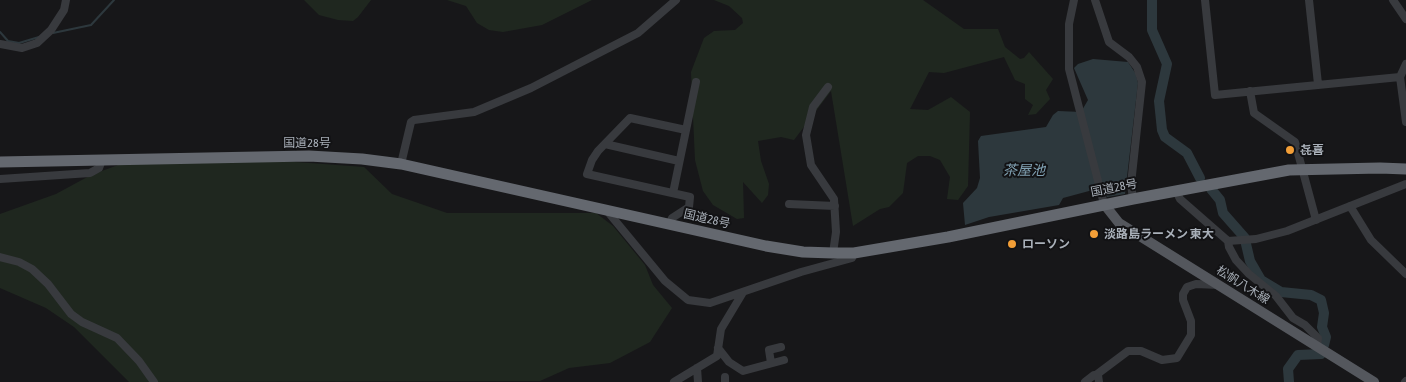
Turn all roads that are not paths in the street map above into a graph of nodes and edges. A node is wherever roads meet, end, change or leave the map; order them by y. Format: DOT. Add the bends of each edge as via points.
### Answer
graph roads {
  1 [pos="66,0"];
  2 [pos="676,0"];
  3 [pos="1074,0"];
  4 [pos="1095,0"];
  5 [pos="1205,0"];
  6 [pos="1309,0"];
  7 [pos="1396,2"];
  8 [pos="1406,19"];
  9 [pos="0,44"];
  10 [pos="1406,64"];
  11 [pos="1400,76"];
  12 [pos="696,82"];
  13 [pos="1318,84"];
  14 [pos="828,87"];
  15 [pos="1250,91"];
  16 [pos="1406,122"];
  17 [pos="686,130"];
  18 [pos="605,144"];
  19 [pos="102,160"];
  20 [pos="680,161"];
  21 [pos="0,162"];
  22 [pos="401,164"];
  23 [pos="1406,169"];
  24 [pos="1301,170"];
  25 [pos="0,179"];
  26 [pos="1406,184"];
  27 [pos="1176,191"];
  28 [pos="673,193"];
  29 [pos="1133,199"];
  30 [pos="789,204"];
  31 [pos="1104,204"];
  32 [pos="835,206"];
  33 [pos="1350,206"];
  34 [pos="608,212"];
  35 [pos="1316,220"];
  36 [pos="669,224"];
  37 [pos="1228,241"];
  38 [pos="833,253"];
  39 [pos="854,253"];
  40 [pos="0,257"];
  41 [pos="1406,274"];
  42 [pos="1219,285"];
  43 [pos="742,294"];
  44 [pos="1317,346"];
  45 [pos="781,347"];
  46 [pos="718,348"];
  47 [pos="784,360"];
  48 [pos="771,363"];
  49 [pos="697,368"];
  50 [pos="1098,378"];
  51 [pos="154,382"];
  52 [pos="674,382"];
  53 [pos="698,382"];
  54 [pos="1085,382"];
  55 [pos="1374,382"];
  1 -- 9 [label="street" via="64,10 51,30 37,43 22,48"];
  2 -- 22 [label="street" via="638,32 540,84 474,112 410,122"];
  3 -- 31 [label="street" via="1069,24 1069,69"];
  4 -- 29 [label="street" via="1109,42 1129,57 1142,82 1131,184"];
  5 -- 15 [label="street" via="1215,95"];
  6 -- 13 [label="street"];
  7 -- 8 [label="street"];
  10 -- 11 [label="street"];
  11 -- 13 [label="street"];
  11 -- 16 [label="street"];
  12 -- 17 [label="street"];
  13 -- 15 [label="street"];
  14 -- 32 [label="street" via="813,107 806,135 811,165 834,199"];
  15 -- 24 [label="street" via="1254,113 1295,142"];
  17 -- 18 [label="street" via="630,118"];
  17 -- 20 [label="street"];
  18 -- 20 [label="street"];
  18 -- 28 [label="street" via="592,160 587,174"];
  19 -- 21 [label="highway, 国道28号"];
  19 -- 22 [label="highway, 国道28号" via="309,156"];
  19 -- 25 [label="street" via="99,168 90,173"];
  20 -- 28 [label="street"];
  22 -- 34 [label="highway, 国道28号"];
  23 -- 24 [label="highway, 国道28号"];
  24 -- 27 [label="highway, 国道28号"];
  24 -- 35 [label="street"];
  26 -- 33 [label="street"];
  27 -- 29 [label="highway, 国道28号"];
  27 -- 37 [label="street" via="1180,199"];
  28 -- 36 [label="street" via="692,200 690,207 672,218"];
  29 -- 31 [label="highway, 国道28号"];
  30 -- 32 [label="street"];
  31 -- 39 [label="highway, 国道28号"];
  31 -- 42 [label="main road, 松帆八木線" via="1119,223"];
  32 -- 38 [label="street"];
  33 -- 35 [label="street"];
  33 -- 41 [label="street" via="1372,240"];
  34 -- 36 [label="highway, 国道28号"];
  34 -- 43 [label="street" via="665,281 688,300 710,303"];
  35 -- 37 [label="street" via="1256,239"];
  36 -- 38 [label="highway, 国道28号" via="773,248"];
  37 -- 44 [label="street" via="1236,260 1276,296 1293,318 1318,338"];
  38 -- 39 [label="highway, 国道28号"];
  39 -- 43 [label="street" via="852,258 801,272"];
  40 -- 51 [label="street" via="32,269 71,314 117,338"];
  42 -- 44 [label="main road, 松帆八木線"];
  42 -- 50 [label="street" via="1196,284 1183,294 1191,321 1191,336 1177,358 1162,360 1141,351 1128,351"];
  43 -- 46 [label="street" via="722,329"];
  44 -- 55 [label="main road, 松帆八木線"];
  45 -- 48 [label="street" via="769,350"];
  46 -- 48 [label="street" via="729,362 743,371"];
  46 -- 49 [label="street" via="717,356"];
  47 -- 48 [label="street"];
  49 -- 52 [label="street"];
  49 -- 53 [label="street"];
  50 -- 54 [label="street"];
}
